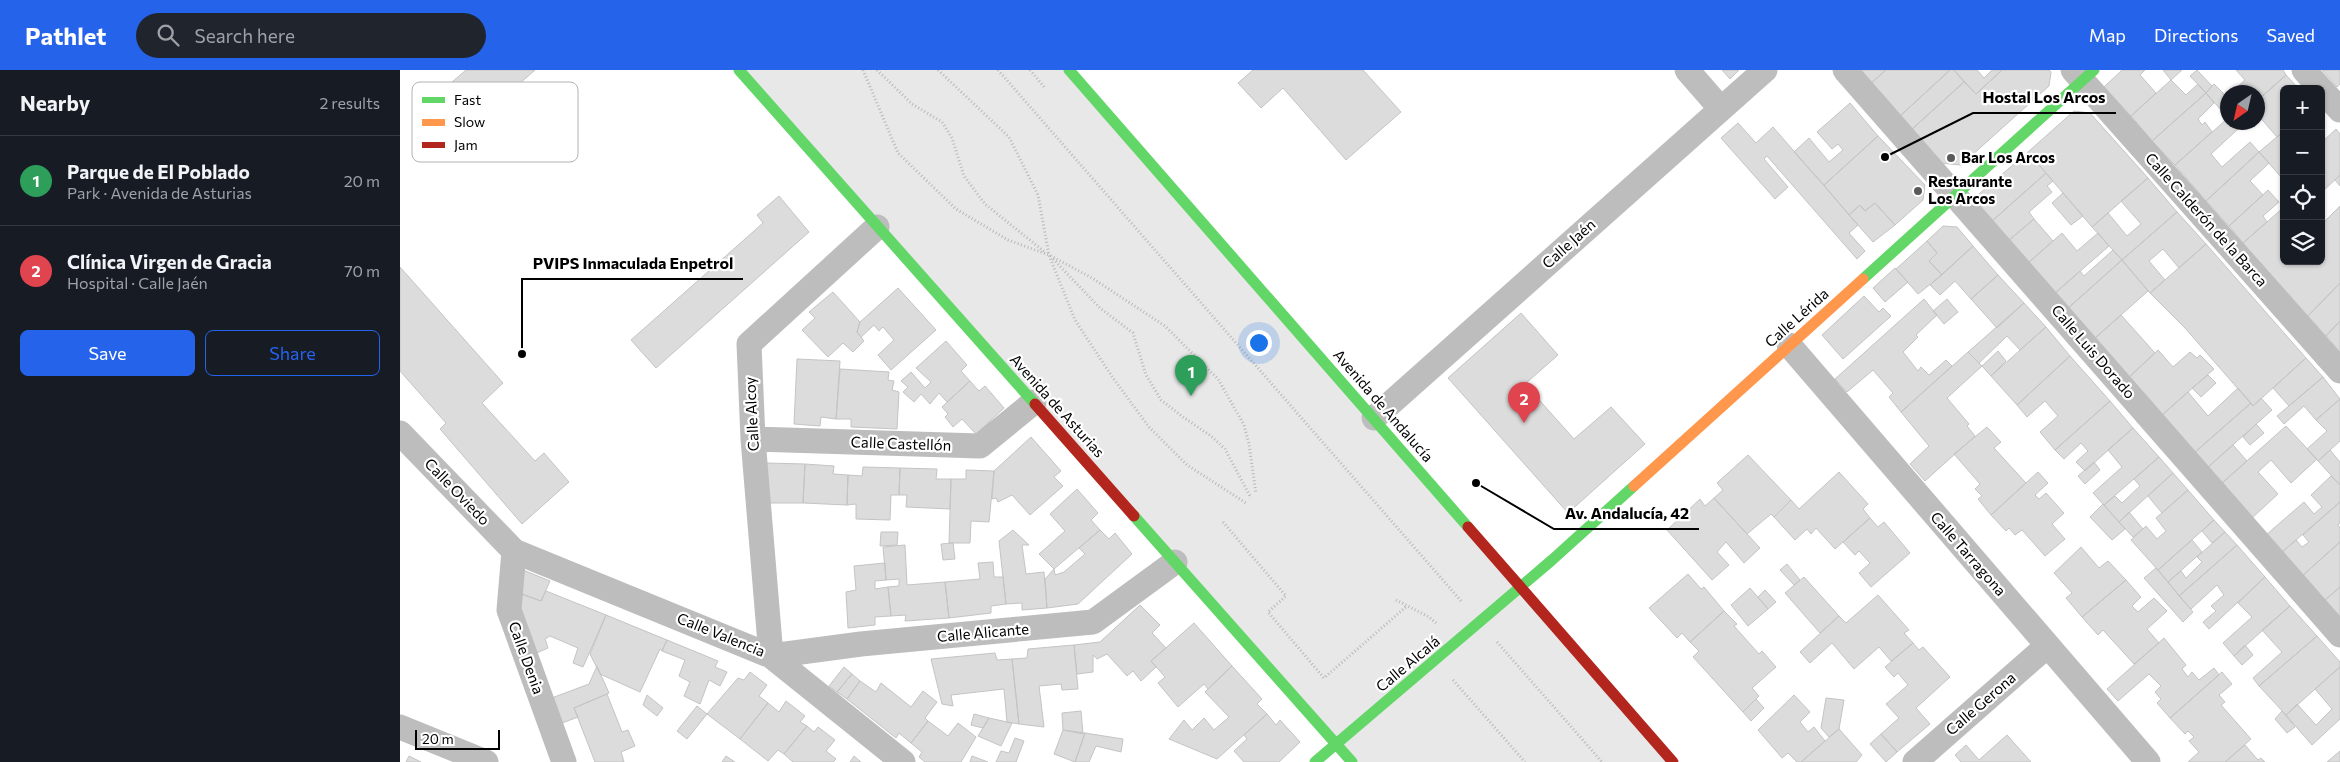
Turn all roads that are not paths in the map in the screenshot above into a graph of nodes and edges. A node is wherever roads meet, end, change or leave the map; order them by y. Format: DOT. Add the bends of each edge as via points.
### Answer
graph roads {
  1 [pos="739,70"];
  2 [pos="1069,70"];
  3 [pos="1687,70"];
  4 [pos="1765,70"];
  5 [pos="1845,70"];
  6 [pos="2304,70"];
  7 [pos="2083,73"];
  8 [pos="2317,85"];
  9 [pos="2325,93"];
  10 [pos="1721,108"];
  11 [pos="2340,110"];
  12 [pos="1956,195"];
  13 [pos="877,227"];
  14 [pos="1789,345"];
  15 [pos="2340,371"];
  16 [pos="1034,402"];
  17 [pos="1374,418"];
  18 [pos="400,433"];
  19 [pos="753,439"];
  20 [pos="514,551"];
  21 [pos="1175,562"];
  22 [pos="1520,587"];
  23 [pos="2340,635"];
  24 [pos="2048,646"];
  25 [pos="772,656"];
  26 [pos="400,728"];
  27 [pos="1336,744"];
  28 [pos="486,762"];
  29 [pos="564,762"];
  30 [pos="903,762"];
  31 [pos="1315,762"];
  32 [pos="1352,762"];
  33 [pos="1673,762"];
  34 [pos="1915,762"];
  35 [pos="2148,762"];
  1 -- 13 [label="street, Avenida de Asturias"];
  2 -- 17 [label="street, Avenida de Andalucía"];
  3 -- 10 [label="street"];
  4 -- 10 [label="street, Calle Jaén"];
  5 -- 12 [label="street, Calle Luis Dorado"];
  6 -- 8 [label="street"];
  7 -- 12 [label="street, Calle Lérida"];
  7 -- 15 [label="street, Calle Calderón de la Barca"];
  9 -- 11 [label="street"];
  10 -- 17 [label="street, Calle Jaén"];
  12 -- 14 [label="street, Calle Lérida"];
  12 -- 23 [label="street, Calle Luis Dorado"];
  13 -- 16 [label="street, Avenida de Asturias"];
  13 -- 19 [label="street, Calle Alcoy" via="749,344"];
  14 -- 22 [label="street, Calle Lérida"];
  14 -- 24 [label="street, Calle Tarragona"];
  16 -- 19 [label="street, Calle Castellón" via="980,446"];
  16 -- 21 [label="street, Avenida de Asturias"];
  17 -- 22 [label="street, Avenida de Andalucía"];
  18 -- 20 [label="street, Calle Oviedo"];
  19 -- 25 [label="street, Calle Alcoy"];
  20 -- 25 [label="street, Calle Valencia"];
  20 -- 29 [label="street, Calle Denia" via="509,610"];
  21 -- 25 [label="street, Calle Alicante" via="1093,622 861,644"];
  21 -- 27 [label="street, Avenida de Asturias"];
  22 -- 27 [label="street, Calle Alcalá"];
  22 -- 33 [label="street, Avenida de Andalucía"];
  24 -- 34 [label="street, Calle Gerona"];
  24 -- 35 [label="street, Calle Tarragona"];
  25 -- 30 [label="street, Calle Valencia"];
  26 -- 28 [label="street"];
  27 -- 31 [label="street, Calle Alcalá"];
  27 -- 32 [label="street, Avenida de Asturias"];
}
